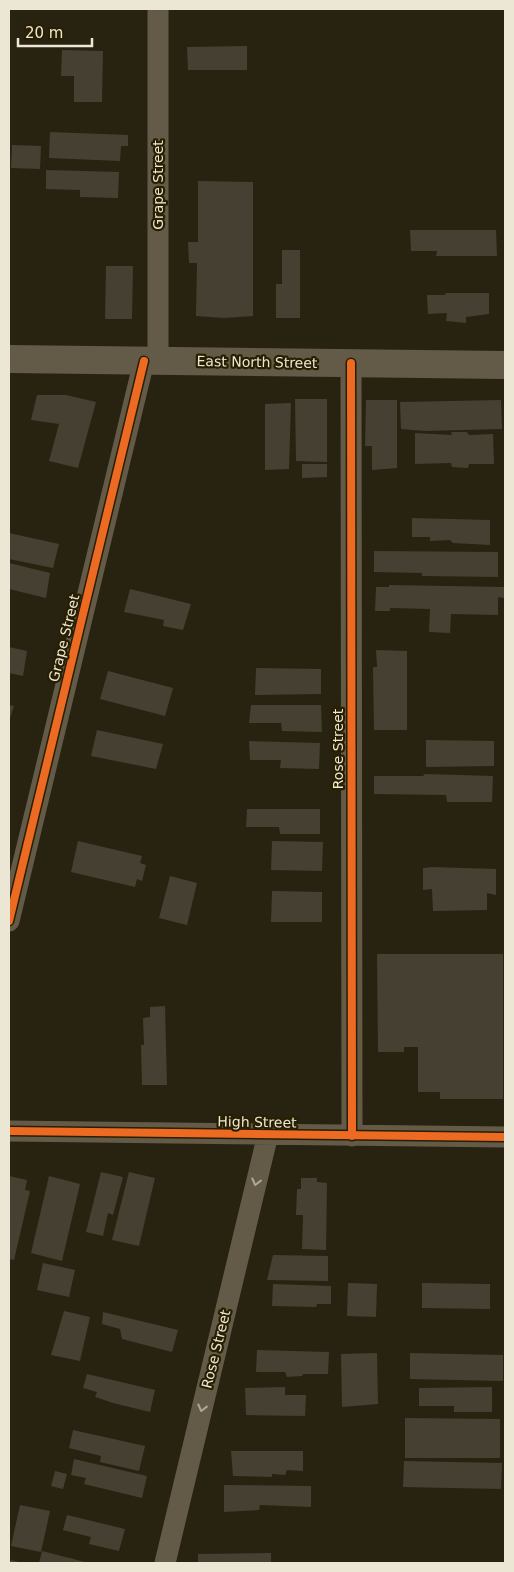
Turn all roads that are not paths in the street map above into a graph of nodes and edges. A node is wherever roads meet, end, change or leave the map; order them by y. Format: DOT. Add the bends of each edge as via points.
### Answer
graph roads {
  1 [pos="158,9"];
  2 [pos="9,359"];
  3 [pos="151,361"];
  4 [pos="350,363"];
  5 [pos="505,365"];
  6 [pos="9,921"];
  7 [pos="9,1131"];
  8 [pos="268,1134"];
  9 [pos="352,1136"];
  10 [pos="505,1137"];
  11 [pos="164,1563"];
  1 -- 3 [label="street, Grape Street"];
  2 -- 3 [label="street, East North Street"];
  3 -- 4 [label="street, East North Street"];
  3 -- 6 [label="street, Grape Street"];
  4 -- 5 [label="street, East North Street"];
  4 -- 9 [label="street, Rose Street"];
  7 -- 8 [label="street, High Street"];
  8 -- 9 [label="street, High Street"];
  8 -- 11 [label="street, Rose Street, one-way"];
  9 -- 10 [label="street, High Street"];
}
